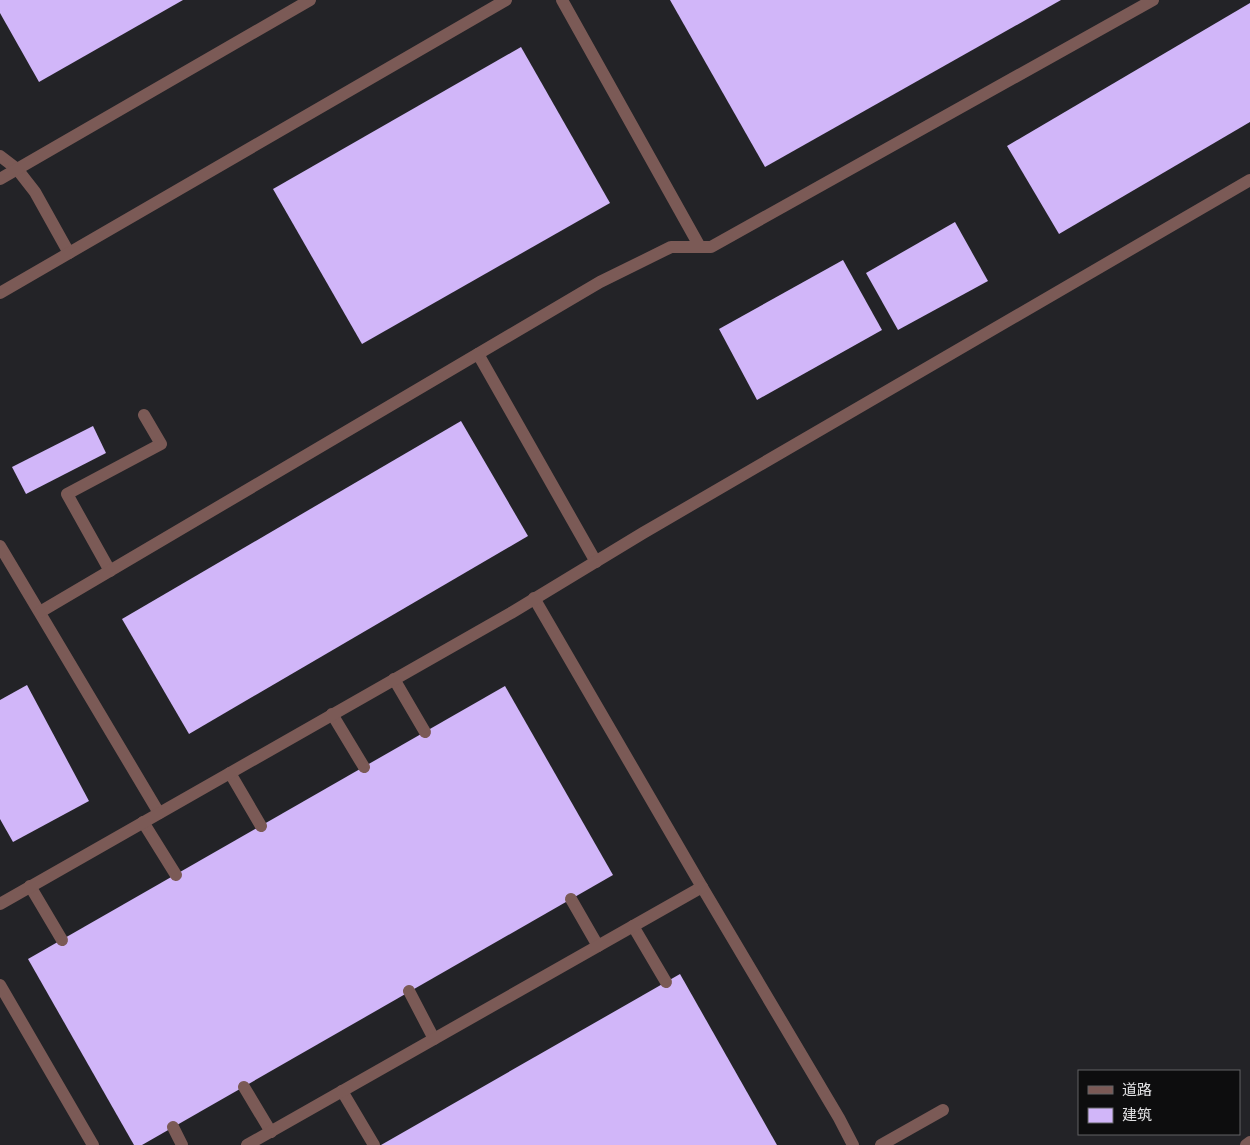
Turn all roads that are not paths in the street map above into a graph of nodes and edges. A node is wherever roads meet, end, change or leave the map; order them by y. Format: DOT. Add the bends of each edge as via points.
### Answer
graph roads {
  1 [pos="310,0"];
  2 [pos="506,0"];
  3 [pos="562,0"];
  4 [pos="1153,0"];
  5 [pos="0,156"];
  6 [pos="17,169"];
  7 [pos="0,179"];
  8 [pos="1250,180"];
  9 [pos="700,247"];
  10 [pos="69,253"];
  11 [pos="0,293"];
  12 [pos="478,354"];
  13 [pos="144,415"];
  14 [pos="0,546"];
  15 [pos="596,562"];
  16 [pos="110,571"];
  17 [pos="534,598"];
  18 [pos="40,612"];
  19 [pos="394,679"];
  20 [pos="332,714"];
  21 [pos="424,732"];
  22 [pos="364,767"];
  23 [pos="230,772"];
  24 [pos="159,813"];
  25 [pos="143,822"];
  26 [pos="261,826"];
  27 [pos="176,875"];
  28 [pos="30,886"];
  29 [pos="702,887"];
  30 [pos="572,899"];
  31 [pos="0,904"];
  32 [pos="633,926"];
  33 [pos="62,940"];
  34 [pos="598,946"];
  35 [pos="666,982"];
  36 [pos="0,985"];
  37 [pos="410,991"];
  38 [pos="434,1039"];
  39 [pos="244,1087"];
  40 [pos="342,1091"];
  41 [pos="943,1110"];
  42 [pos="173,1127"];
  43 [pos="271,1132"];
  44 [pos="1250,1142"];
  45 [pos="93,1145"];
  46 [pos="182,1145"];
  47 [pos="247,1145"];
  48 [pos="374,1145"];
  49 [pos="853,1145"];
  50 [pos="880,1145"];
  51 [pos="1246,1145"];
  1 -- 6 [label="street"];
  2 -- 10 [label="street"];
  3 -- 9 [label="street"];
  4 -- 9 [label="street" via="712,247"];
  5 -- 6 [label="street"];
  6 -- 7 [label="street"];
  6 -- 10 [label="street" via="35,192"];
  8 -- 15 [label="street"];
  9 -- 12 [label="street" via="671,247 600,282"];
  10 -- 11 [label="street"];
  12 -- 15 [label="street"];
  12 -- 16 [label="street"];
  13 -- 16 [label="street" via="161,444 67,494"];
  14 -- 18 [label="street"];
  15 -- 17 [label="street"];
  16 -- 18 [label="street"];
  17 -- 19 [label="street"];
  17 -- 29 [label="street"];
  18 -- 24 [label="street"];
  19 -- 20 [label="street"];
  19 -- 21 [label="street"];
  20 -- 22 [label="street"];
  20 -- 23 [label="street"];
  23 -- 24 [label="street"];
  23 -- 26 [label="street"];
  24 -- 25 [label="street"];
  25 -- 27 [label="street"];
  25 -- 28 [label="street"];
  28 -- 31 [label="street"];
  28 -- 33 [label="street"];
  29 -- 32 [label="street"];
  29 -- 49 [label="street"];
  30 -- 34 [label="street"];
  32 -- 34 [label="street"];
  32 -- 35 [label="street"];
  34 -- 38 [label="street"];
  36 -- 45 [label="street"];
  37 -- 38 [label="street"];
  38 -- 40 [label="street"];
  39 -- 43 [label="street"];
  40 -- 43 [label="street"];
  40 -- 48 [label="street"];
  41 -- 50 [label="street"];
  42 -- 46 [label="street"];
  43 -- 47 [label="street"];
  44 -- 51 [label="street"];
}
